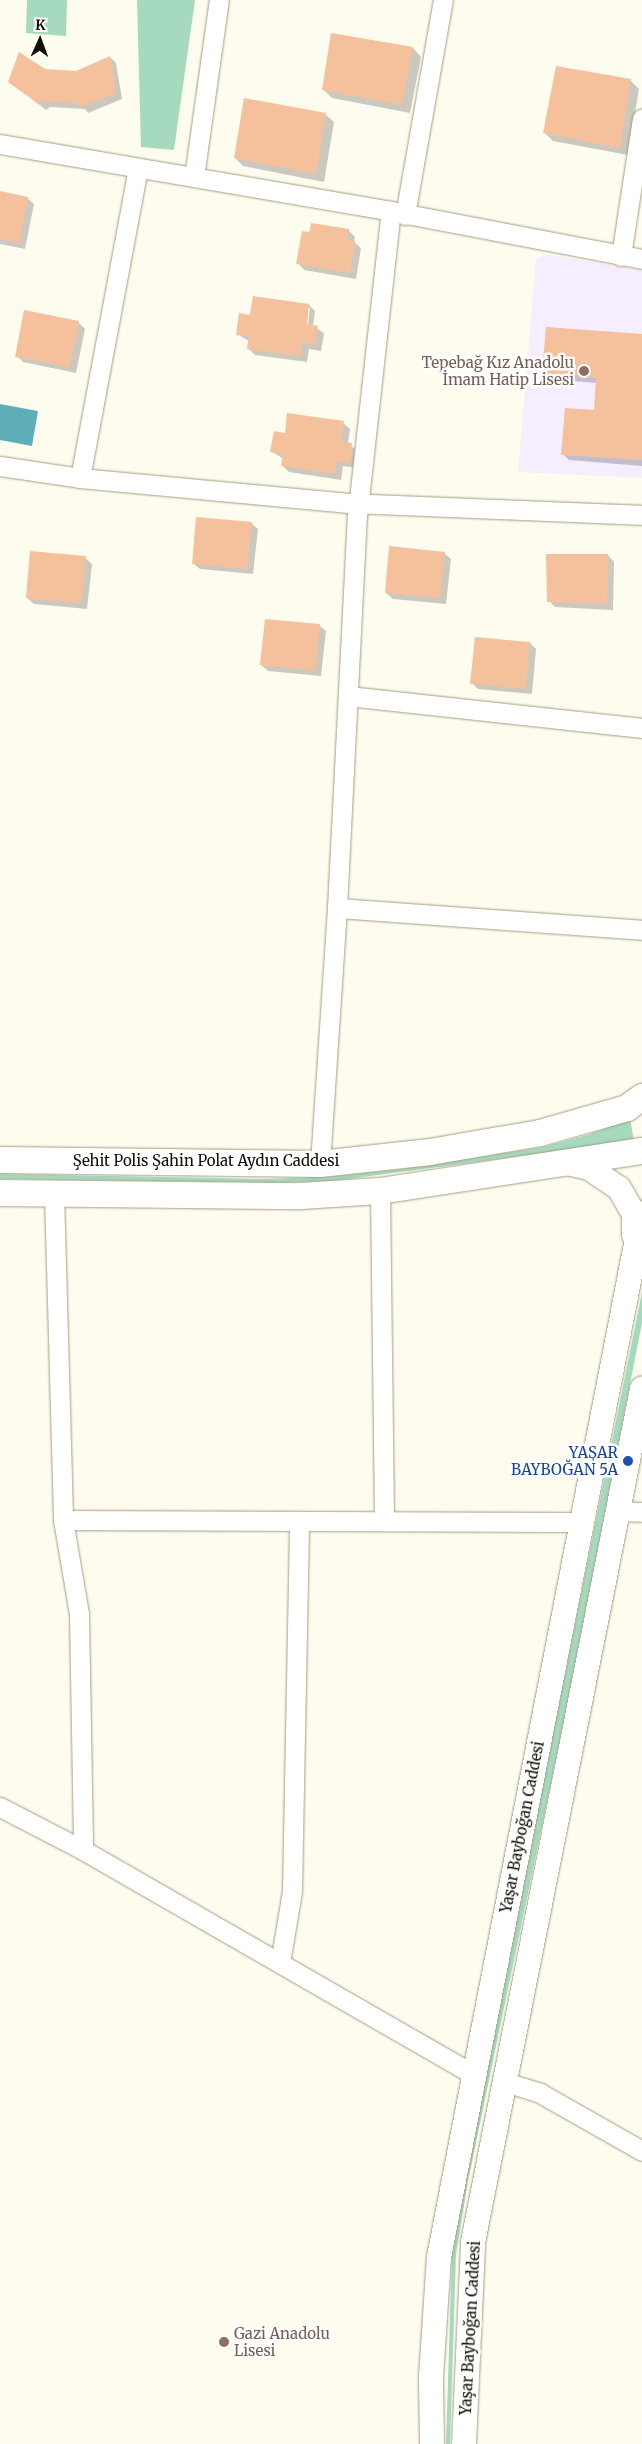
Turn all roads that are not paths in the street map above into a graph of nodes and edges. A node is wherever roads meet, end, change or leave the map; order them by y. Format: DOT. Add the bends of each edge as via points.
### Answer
graph roads {
  1 [pos="219,0"];
  2 [pos="443,0"];
  3 [pos="642,119"];
  4 [pos="0,144"];
  5 [pos="138,168"];
  6 [pos="194,177"];
  7 [pos="398,213"];
  8 [pos="621,256"];
  9 [pos="642,259"];
  10 [pos="0,466"];
  11 [pos="80,478"];
  12 [pos="358,504"];
  13 [pos="642,515"];
  14 [pos="348,696"];
  15 [pos="642,728"];
  16 [pos="337,908"];
  17 [pos="642,930"];
  18 [pos="642,1097"];
  19 [pos="642,1151"];
  20 [pos="0,1160"];
  21 [pos="563,1162"];
  22 [pos="320,1164"];
  23 [pos="380,1191"];
  24 [pos="0,1193"];
  25 [pos="54,1194"];
  26 [pos="642,1214"];
  27 [pos="634,1266"];
  28 [pos="642,1389"];
  29 [pos="617,1511"];
  30 [pos="642,1512"];
  31 [pos="63,1520"];
  32 [pos="384,1520"];
  33 [pos="299,1522"];
  34 [pos="583,1522"];
  35 [pos="0,1807"];
  36 [pos="83,1850"];
  37 [pos="280,1963"];
  38 [pos="472,2074"];
  39 [pos="505,2082"];
  40 [pos="642,2150"];
  41 [pos="432,2444"];
  42 [pos="464,2444"];
  1 -- 6 [label="street"];
  2 -- 7 [label="street"];
  3 -- 8 [label="street"];
  4 -- 5 [label="street"];
  5 -- 6 [label="street"];
  5 -- 11 [label="street"];
  6 -- 7 [label="street"];
  7 -- 8 [label="street"];
  7 -- 12 [label="street"];
  8 -- 9 [label="street"];
  10 -- 11 [label="street"];
  11 -- 12 [label="street"];
  12 -- 13 [label="street"];
  12 -- 14 [label="street"];
  14 -- 15 [label="street"];
  14 -- 16 [label="street"];
  16 -- 17 [label="street"];
  16 -- 22 [label="street"];
  18 -- 22 [label="main road, Şehit Polis Şahin Polat Aydın Caddesi" via="627,1108 540,1133 430,1152"];
  19 -- 21 [label="main road"];
  20 -- 22 [label="main road, Şehit Polis Şahin Polat Aydın Caddesi"];
  21 -- 23 [label="main road"];
  21 -- 27 [label="street" via="589,1168 619,1188 634,1214"];
  23 -- 25 [label="main road" via="224,1198"];
  23 -- 32 [label="street"];
  24 -- 25 [label="main road"];
  25 -- 31 [label="street"];
  26 -- 27 [label="street, Yaşar Bayboğan Caddesi"];
  27 -- 34 [label="street, Yaşar Bayboğan Caddesi"];
  28 -- 29 [label="street, Yaşar Bayboğan Caddesi"];
  29 -- 30 [label="street"];
  29 -- 39 [label="street, Yaşar Bayboğan Caddesi"];
  31 -- 33 [label="street"];
  31 -- 36 [label="street" via="79,1614"];
  32 -- 33 [label="street"];
  32 -- 34 [label="street"];
  33 -- 37 [label="street" via="292,1891"];
  34 -- 38 [label="street, Yaşar Bayboğan Caddesi"];
  35 -- 36 [label="street"];
  36 -- 37 [label="street"];
  37 -- 38 [label="street"];
  38 -- 41 [label="street, Yaşar Bayboğan Caddesi" via="436,2277 431,2378"];
  39 -- 40 [label="street" via="540,2093"];
  39 -- 42 [label="street, Yaşar Bayboğan Caddesi" via="473,2242"];
}
